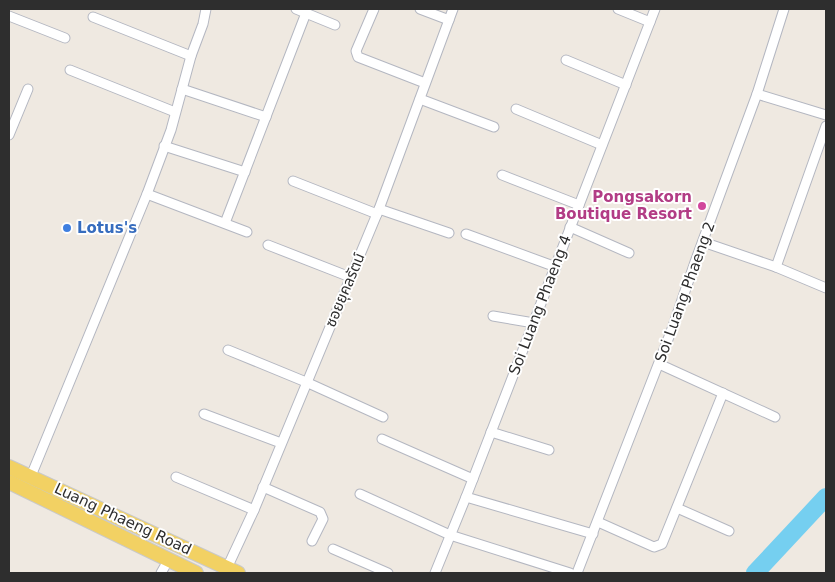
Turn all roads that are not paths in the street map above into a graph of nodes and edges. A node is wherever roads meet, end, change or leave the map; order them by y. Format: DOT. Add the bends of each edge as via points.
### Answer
graph roads {
  1 [pos="206,9"];
  2 [pos="296,9"];
  3 [pos="374,9"];
  4 [pos="420,9"];
  5 [pos="454,9"];
  6 [pos="618,9"];
  7 [pos="655,9"];
  8 [pos="784,9"];
  9 [pos="306,13"];
  10 [pos="9,16"];
  11 [pos="92,17"];
  12 [pos="449,20"];
  13 [pos="650,22"];
  14 [pos="335,25"];
  15 [pos="64,38"];
  16 [pos="191,56"];
  17 [pos="566,60"];
  18 [pos="70,70"];
  19 [pos="425,83"];
  20 [pos="626,85"];
  21 [pos="28,89"];
  22 [pos="182,89"];
  23 [pos="757,94"];
  24 [pos="420,99"];
  25 [pos="516,109"];
  26 [pos="175,112"];
  27 [pos="826,115"];
  28 [pos="266,117"];
  29 [pos="826,126"];
  30 [pos="494,127"];
  31 [pos="9,135"];
  32 [pos="602,145"];
  33 [pos="164,146"];
  34 [pos="245,172"];
  35 [pos="502,175"];
  36 [pos="293,180"];
  37 [pos="147,194"];
  38 [pos="579,205"];
  39 [pos="378,212"];
  40 [pos="225,223"];
  41 [pos="570,227"];
  42 [pos="247,232"];
  43 [pos="449,233"];
  44 [pos="466,234"];
  45 [pos="703,242"];
  46 [pos="268,245"];
  47 [pos="629,253"];
  48 [pos="556,267"];
  49 [pos="776,268"];
  50 [pos="350,277"];
  51 [pos="826,288"];
  52 [pos="493,316"];
  53 [pos="534,324"];
  54 [pos="228,350"];
  55 [pos="659,364"];
  56 [pos="306,382"];
  57 [pos="723,393"];
  58 [pos="204,414"];
  59 [pos="383,417"];
  60 [pos="776,417"];
  61 [pos="491,432"];
  62 [pos="382,439"];
  63 [pos="281,443"];
  64 [pos="549,450"];
  65 [pos="9,467"];
  66 [pos="9,472"];
  67 [pos="31,476"];
  68 [pos="176,477"];
  69 [pos="473,479"];
  70 [pos="9,482"];
  71 [pos="263,487"];
  72 [pos="9,491"];
  73 [pos="360,494"];
  74 [pos="466,497"];
  75 [pos="677,508"];
  76 [pos="254,510"];
  77 [pos="598,522"];
  78 [pos="728,531"];
  79 [pos="593,534"];
  80 [pos="450,535"];
  81 [pos="312,541"];
  82 [pos="333,549"];
  83 [pos="163,569"];
  84 [pos="229,572"];
  85 [pos="181,573"];
  86 [pos="196,573"];
  87 [pos="388,573"];
  88 [pos="435,573"];
  89 [pos="570,573"];
  90 [pos="577,573"];
  1 -- 16 [label="street"];
  2 -- 9 [label="street"];
  3 -- 19 [label="street" via="356,51 358,57"];
  4 -- 12 [label="street"];
  5 -- 12 [label="street, ซอยยุคลรัตน์"];
  6 -- 13 [label="street"];
  7 -- 13 [label="street, Soi Luang Phaeng 4"];
  8 -- 23 [label="street, Soi Luang Phaeng 2"];
  9 -- 14 [label="street"];
  9 -- 28 [label="street"];
  10 -- 15 [label="street"];
  11 -- 16 [label="street"];
  12 -- 19 [label="street, ซอยยุคลรัตน์"];
  13 -- 20 [label="street, Soi Luang Phaeng 4"];
  16 -- 22 [label="street"];
  17 -- 20 [label="street"];
  18 -- 26 [label="street"];
  19 -- 24 [label="street, ซอยยุคลรัตน์"];
  20 -- 32 [label="street, Soi Luang Phaeng 4"];
  21 -- 31 [label="street"];
  22 -- 26 [label="street"];
  22 -- 28 [label="street"];
  23 -- 27 [label="street"];
  23 -- 45 [label="street, Soi Luang Phaeng 2"];
  24 -- 30 [label="street"];
  24 -- 39 [label="street, ซอยยุคลรัตน์"];
  25 -- 32 [label="street"];
  26 -- 33 [label="street"];
  28 -- 34 [label="street"];
  29 -- 49 [label="street"];
  32 -- 38 [label="street, Soi Luang Phaeng 4"];
  33 -- 34 [label="street"];
  33 -- 37 [label="street"];
  34 -- 40 [label="street"];
  35 -- 38 [label="street"];
  36 -- 39 [label="street"];
  37 -- 40 [label="street"];
  37 -- 67 [label="street"];
  38 -- 41 [label="street, Soi Luang Phaeng 4"];
  39 -- 43 [label="street"];
  39 -- 50 [label="street, ซอยยุคลรัตน์"];
  40 -- 42 [label="street"];
  41 -- 47 [label="street"];
  41 -- 48 [label="street, Soi Luang Phaeng 4"];
  44 -- 48 [label="street"];
  45 -- 49 [label="street"];
  45 -- 55 [label="street, Soi Luang Phaeng 2"];
  46 -- 50 [label="street"];
  48 -- 53 [label="street, Soi Luang Phaeng 4"];
  49 -- 51 [label="street"];
  50 -- 56 [label="street, ซอยยุคลรัตน์"];
  52 -- 53 [label="street"];
  53 -- 61 [label="street, Soi Luang Phaeng 4"];
  54 -- 56 [label="street"];
  55 -- 57 [label="street"];
  55 -- 77 [label="street, Soi Luang Phaeng 2"];
  56 -- 59 [label="street"];
  56 -- 63 [label="street, ซอยยุคลรัตน์"];
  57 -- 60 [label="street"];
  57 -- 75 [label="street"];
  58 -- 63 [label="street"];
  61 -- 64 [label="street"];
  61 -- 69 [label="street, Soi Luang Phaeng 4"];
  62 -- 69 [label="street"];
  63 -- 71 [label="street, ซอยยุคลรัตน์"];
  65 -- 67 [label="main road, Luang Phaeng Road"];
  66 -- 84 [label="main road"];
  67 -- 84 [label="main road, Luang Phaeng Road"];
  68 -- 76 [label="street"];
  69 -- 74 [label="street, Soi Luang Phaeng 4"];
  70 -- 86 [label="main road"];
  71 -- 76 [label="street, ซอยยุคลรัตน์"];
  71 -- 81 [label="street" via="320,512 323,519"];
  72 -- 83 [label="main road, Luang Phaeng Road"];
  73 -- 80 [label="street"];
  74 -- 79 [label="street"];
  74 -- 80 [label="street, Soi Luang Phaeng 4"];
  75 -- 77 [label="street" via="664,540 658,546"];
  75 -- 78 [label="street"];
  76 -- 84 [label="street, ซอยยุคลรัตน์"];
  77 -- 79 [label="street, Soi Luang Phaeng 2"];
  79 -- 90 [label="street, Soi Luang Phaeng 2"];
  80 -- 88 [label="street, Soi Luang Phaeng 4"];
  80 -- 89 [label="street"];
  82 -- 87 [label="street"];
  83 -- 85 [label="main road, Luang Phaeng Road"];
}
